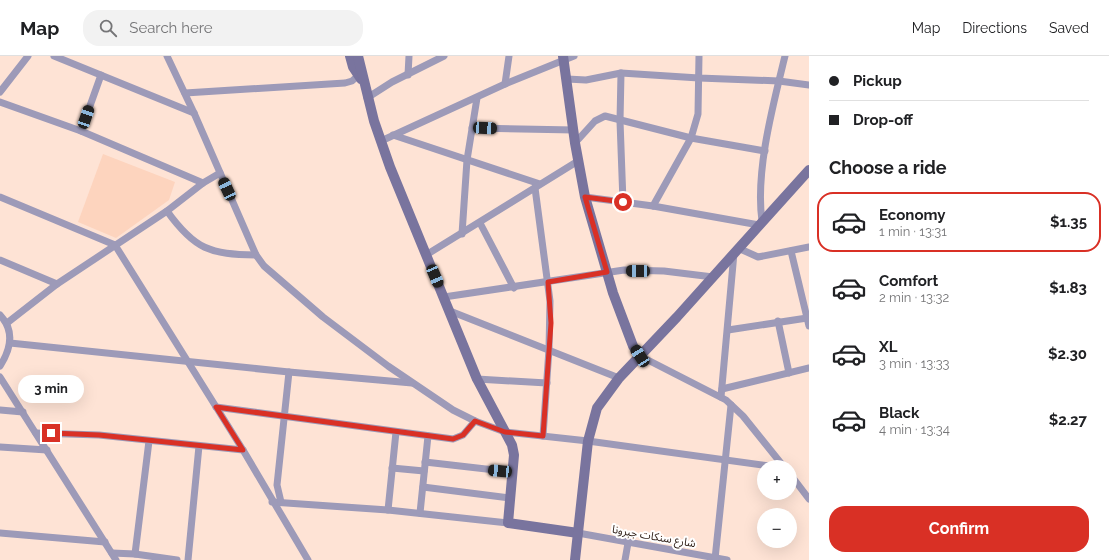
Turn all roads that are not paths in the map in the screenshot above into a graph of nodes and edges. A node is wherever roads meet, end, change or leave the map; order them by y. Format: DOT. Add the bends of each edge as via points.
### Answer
graph roads {
  1 [pos="28,56"];
  2 [pos="54,56"];
  3 [pos="167,56"];
  4 [pos="350,56"];
  5 [pos="358,56"];
  6 [pos="409,56"];
  7 [pos="444,56"];
  8 [pos="508,56"];
  9 [pos="574,56"];
  10 [pos="699,56"];
  11 [pos="785,56"];
  12 [pos="563,58"];
  13 [pos="620,73"];
  14 [pos="101,75"];
  15 [pos="408,75"];
  16 [pos="361,76"];
  17 [pos="699,78"];
  18 [pos="567,79"];
  19 [pos="779,81"];
  20 [pos="505,84"];
  21 [pos="809,85"];
  22 [pos="0,92"];
  23 [pos="185,94"];
  24 [pos="367,98"];
  25 [pos="477,98"];
  26 [pos="0,102"];
  27 [pos="194,113"];
  28 [pos="620,121"];
  29 [pos="472,128"];
  30 [pos="574,130"];
  31 [pos="81,131"];
  32 [pos="394,135"];
  33 [pos="691,138"];
  34 [pos="381,141"];
  35 [pos="575,143"];
  36 [pos="765,151"];
  37 [pos="467,160"];
  38 [pos="578,161"];
  39 [pos="809,170"];
  40 [pos="220,173"];
  41 [pos="203,183"];
  42 [pos="537,186"];
  43 [pos="585,197"];
  44 [pos="0,198"];
  45 [pos="623,202"];
  46 [pos="653,206"];
  47 [pos="167,211"];
  48 [pos="480,223"];
  49 [pos="760,223"];
  50 [pos="462,234"];
  51 [pos="115,245"];
  52 [pos="809,247"];
  53 [pos="736,250"];
  54 [pos="790,251"];
  55 [pos="256,255"];
  56 [pos="426,255"];
  57 [pos="0,260"];
  58 [pos="607,272"];
  59 [pos="713,277"];
  60 [pos="548,282"];
  61 [pos="57,284"];
  62 [pos="514,288"];
  63 [pos="444,297"];
  64 [pos="450,311"];
  65 [pos="0,315"];
  66 [pos="778,321"];
  67 [pos="808,321"];
  68 [pos="7,323"];
  69 [pos="728,330"];
  70 [pos="10,343"];
  71 [pos="549,349"];
  72 [pos="640,356"];
  73 [pos="188,361"];
  74 [pos="0,366"];
  75 [pos="809,368"];
  76 [pos="289,372"];
  77 [pos="789,373"];
  78 [pos="0,377"];
  79 [pos="619,378"];
  80 [pos="477,379"];
  81 [pos="412,383"];
  82 [pos="547,384"];
  83 [pos="722,389"];
  84 [pos="721,398"];
  85 [pos="731,405"];
  86 [pos="216,407"];
  87 [pos="0,410"];
  88 [pos="23,412"];
  89 [pos="284,416"];
  90 [pos="475,421"];
  91 [pos="396,432"];
  92 [pos="505,432"];
  93 [pos="36,433"];
  94 [pos="428,436"];
  95 [pos="543,436"];
  96 [pos="149,441"];
  97 [pos="588,441"];
  98 [pos="199,446"];
  99 [pos="0,447"];
  100 [pos="47,450"];
  101 [pos="243,450"];
  102 [pos="0,452"];
  103 [pos="778,460"];
  104 [pos="725,461"];
  105 [pos="425,462"];
  106 [pos="757,465"];
  107 [pos="392,468"];
  108 [pos="424,471"];
  109 [pos="512,472"];
  110 [pos="797,483"];
  111 [pos="423,487"];
  112 [pos="801,488"];
  113 [pos="809,488"];
  114 [pos="510,498"];
  115 [pos="809,499"];
  116 [pos="272,502"];
  117 [pos="281,502"];
  118 [pos="388,510"];
  119 [pos="420,513"];
  120 [pos="508,523"];
  121 [pos="0,533"];
  122 [pos="578,533"];
  123 [pos="105,542"];
  124 [pos="628,543"];
  125 [pos="135,554"];
  126 [pos="114,557"];
  127 [pos="710,559"];
  128 [pos="177,560"];
  129 [pos="188,560"];
  130 [pos="308,560"];
  131 [pos="575,560"];
  132 [pos="625,560"];
  133 [pos="726,560"];
  1 -- 22 [label="street"];
  2 -- 14 [label="street"];
  3 -- 23 [label="street"];
  4 -- 16 [label="street"];
  5 -- 16 [label="street"];
  6 -- 15 [label="street"];
  7 -- 15 [label="street"];
  8 -- 20 [label="street"];
  9 -- 12 [label="street"];
  10 -- 17 [label="street"];
  11 -- 19 [label="street"];
  12 -- 18 [label="street"];
  12 -- 20 [label="street"];
  13 -- 17 [label="street"];
  13 -- 18 [label="street" via="586,80"];
  13 -- 28 [label="street"];
  14 -- 27 [label="street"];
  14 -- 31 [label="street"];
  15 -- 24 [label="street"];
  16 -- 23 [label="street" via="345,83"];
  16 -- 24 [label="street"];
  17 -- 19 [label="street"];
  17 -- 33 [label="street" via="698,114"];
  18 -- 30 [label="street"];
  19 -- 21 [label="street"];
  19 -- 36 [label="street"];
  20 -- 25 [label="street"];
  23 -- 27 [label="street"];
  24 -- 34 [label="street"];
  25 -- 29 [label="street"];
  25 -- 32 [label="street"];
  26 -- 31 [label="street"];
  27 -- 40 [label="street"];
  28 -- 33 [label="street"];
  28 -- 35 [label="street" via="605,116 600,118"];
  28 -- 45 [label="street"];
  29 -- 30 [label="street"];
  29 -- 37 [label="street"];
  30 -- 35 [label="street"];
  31 -- 41 [label="street"];
  32 -- 34 [label="street"];
  32 -- 37 [label="street"];
  33 -- 36 [label="street"];
  33 -- 46 [label="street"];
  34 -- 56 [label="street"];
  35 -- 38 [label="street"];
  36 -- 49 [label="street"];
  37 -- 42 [label="street"];
  37 -- 50 [label="street"];
  38 -- 42 [label="street"];
  38 -- 43 [label="street"];
  39 -- 49 [label="street"];
  40 -- 41 [label="street"];
  40 -- 55 [label="street"];
  41 -- 47 [label="street"];
  42 -- 48 [label="street"];
  42 -- 60 [label="street"];
  43 -- 45 [label="street"];
  43 -- 58 [label="street"];
  44 -- 51 [label="street"];
  45 -- 46 [label="street"];
  46 -- 49 [label="street"];
  47 -- 51 [label="street"];
  47 -- 55 [label="street" via="191,240 205,248 234,254"];
  48 -- 50 [label="street"];
  48 -- 62 [label="street"];
  49 -- 53 [label="street"];
  50 -- 56 [label="street"];
  51 -- 61 [label="street"];
  51 -- 73 [label="street"];
  52 -- 54 [label="street"];
  53 -- 54 [label="street" via="758,257"];
  53 -- 59 [label="street"];
  53 -- 69 [label="street"];
  54 -- 67 [label="street"];
  55 -- 81 [label="street" via="264,266 323,317"];
  56 -- 63 [label="street"];
  57 -- 61 [label="street"];
  58 -- 59 [label="street" via="664,271"];
  58 -- 60 [label="street"];
  58 -- 72 [label="street" via="630,339"];
  59 -- 72 [label="street"];
  60 -- 62 [label="street"];
  60 -- 71 [label="street"];
  61 -- 68 [label="street"];
  62 -- 63 [label="street"];
  63 -- 64 [label="street"];
  64 -- 71 [label="street"];
  64 -- 80 [label="street"];
  65 -- 68 [label="street"];
  66 -- 67 [label="street"];
  66 -- 69 [label="street"];
  66 -- 77 [label="street"];
  68 -- 70 [label="street"];
  69 -- 83 [label="street"];
  70 -- 73 [label="street"];
  70 -- 74 [label="street"];
  71 -- 79 [label="street"];
  71 -- 82 [label="street"];
  72 -- 79 [label="street"];
  72 -- 84 [label="street"];
  73 -- 76 [label="street"];
  73 -- 86 [label="street"];
  75 -- 77 [label="street"];
  76 -- 81 [label="street"];
  76 -- 89 [label="street"];
  77 -- 83 [label="street"];
  78 -- 88 [label="street"];
  79 -- 97 [label="street" via="597,408"];
  80 -- 82 [label="street"];
  80 -- 92 [label="street"];
  81 -- 90 [label="street"];
  82 -- 95 [label="street"];
  83 -- 84 [label="street"];
  84 -- 85 [label="street"];
  85 -- 103 [label="street"];
  85 -- 104 [label="street"];
  86 -- 89 [label="street"];
  86 -- 101 [label="street"];
  87 -- 88 [label="street"];
  88 -- 93 [label="street"];
  89 -- 91 [label="street"];
  89 -- 117 [label="street" via="277,485"];
  90 -- 92 [label="street"];
  90 -- 94 [label="street" via="459,438"];
  91 -- 94 [label="street"];
  91 -- 107 [label="street"];
  92 -- 95 [label="street"];
  92 -- 109 [label="street" via="514,449"];
  93 -- 96 [label="street"];
  93 -- 100 [label="street"];
  94 -- 105 [label="street"];
  95 -- 97 [label="street"];
  96 -- 98 [label="street"];
  96 -- 125 [label="street"];
  97 -- 104 [label="street"];
  97 -- 122 [label="street"];
  98 -- 101 [label="street"];
  98 -- 129 [label="street"];
  99 -- 100 [label="street"];
  99 -- 102 [label="street"];
  100 -- 123 [label="street"];
  101 -- 116 [label="street"];
  104 -- 106 [label="street"];
  104 -- 127 [label="street"];
  105 -- 108 [label="street"];
  105 -- 109 [label="street"];
  107 -- 108 [label="street"];
  107 -- 118 [label="street"];
  108 -- 111 [label="street"];
  109 -- 114 [label="street"];
  110 -- 112 [label="street"];
  111 -- 114 [label="street"];
  111 -- 119 [label="street"];
  112 -- 113 [label="street"];
  112 -- 115 [label="street"];
  114 -- 120 [label="street"];
  116 -- 117 [label="street"];
  116 -- 130 [label="street"];
  117 -- 118 [label="street"];
  118 -- 119 [label="street"];
  119 -- 120 [label="street"];
  120 -- 122 [label="street"];
  121 -- 123 [label="street"];
  122 -- 124 [label="street, شارع سنكات جبرونا"];
  122 -- 131 [label="street"];
  123 -- 126 [label="street"];
  124 -- 127 [label="street, شارع سنكات جبرونا"];
  124 -- 132 [label="street"];
  125 -- 126 [label="street"];
  125 -- 128 [label="street"];
  127 -- 133 [label="street, شارع سنكات جبرونا"];
}
